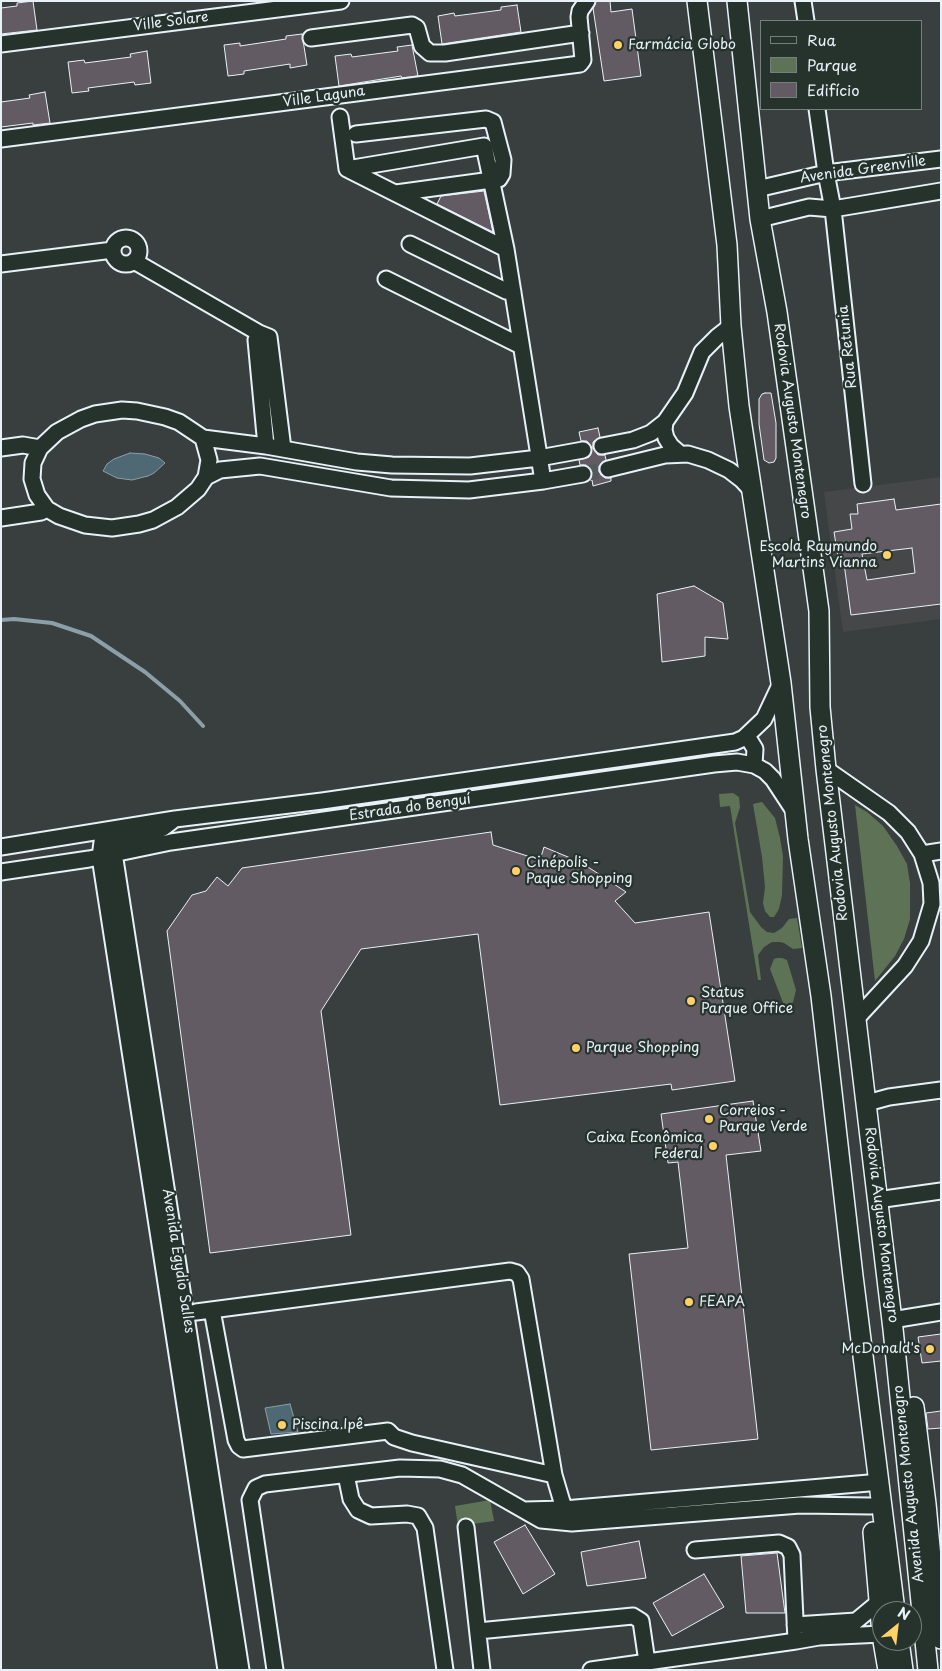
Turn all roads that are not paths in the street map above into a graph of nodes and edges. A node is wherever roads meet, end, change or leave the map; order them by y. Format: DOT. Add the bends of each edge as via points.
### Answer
graph roads {
  1 [pos="341,1"];
  2 [pos="587,1"];
  3 [pos="697,1"];
  4 [pos="730,1"];
  5 [pos="737,1"];
  6 [pos="803,1"];
  7 [pos="806,20"];
  8 [pos="740,26"];
  9 [pos="581,33"];
  10 [pos="311,38"];
  11 [pos="1,44"];
  12 [pos="817,110"];
  13 [pos="340,117"];
  14 [pos="356,134"];
  15 [pos="1,139"];
  16 [pos="941,159"];
  17 [pos="347,169"];
  18 [pos="826,173"];
  19 [pos="493,180"];
  20 [pos="757,189"];
  21 [pos="941,191"];
  22 [pos="396,192"];
  23 [pos="833,209"];
  24 [pos="760,219"];
  25 [pos="410,244"];
  26 [pos="506,249"];
  27 [pos="113,250"];
  28 [pos="134,261"];
  29 [pos="1,264"];
  30 [pos="386,279"];
  31 [pos="512,292"];
  32 [pos="731,326"];
  33 [pos="520,346"];
  34 [pos="267,382"];
  35 [pos="665,422"];
  36 [pos="203,438"];
  37 [pos="622,443"];
  38 [pos="266,446"];
  39 [pos="602,446"];
  40 [pos="1,448"];
  41 [pos="40,448"];
  42 [pos="283,449"];
  43 [pos="583,450"];
  44 [pos="679,453"];
  45 [pos="539,458"];
  46 [pos="357,462"];
  47 [pos="392,465"];
  48 [pos="626,465"];
  49 [pos="608,469"];
  50 [pos="583,474"];
  51 [pos="206,478"];
  52 [pos="543,481"];
  53 [pos="357,483"];
  54 [pos="863,484"];
  55 [pos="392,488"];
  56 [pos="753,492"];
  57 [pos="47,509"];
  58 [pos="1,518"];
  59 [pos="781,683"];
  60 [pos="747,736"];
  61 [pos="754,765"];
  62 [pos="826,769"];
  63 [pos="322,800"];
  64 [pos="796,814"];
  65 [pos="175,818"];
  66 [pos="325,820"];
  67 [pos="1,847"];
  68 [pos="941,851"];
  69 [pos="922,854"];
  70 [pos="107,855"];
  71 [pos="1,872"];
  72 [pos="936,903"];
  73 [pos="856,1019"];
  74 [pos="941,1090"];
  75 [pos="867,1103"];
  76 [pos="941,1191"];
  77 [pos="877,1200"];
  78 [pos="212,1310"];
  79 [pos="196,1312"];
  80 [pos="941,1312"];
  81 [pos="892,1324"];
  82 [pos="866,1372"];
  83 [pos="554,1474"];
  84 [pos="346,1475"];
  85 [pos="869,1483"];
  86 [pos="871,1506"];
  87 [pos="564,1509"];
  88 [pos="524,1510"];
  89 [pos="572,1523"];
  90 [pos="466,1528"];
  91 [pos="935,1540"];
  92 [pos="695,1550"];
  93 [pos="886,1601"];
  94 [pos="887,1601"];
  95 [pos="872,1617"];
  96 [pos="795,1624"];
  97 [pos="857,1628"];
  98 [pos="478,1631"];
  99 [pos="872,1632"];
  100 [pos="941,1638"];
  101 [pos="796,1641"];
  102 [pos="885,1651"];
  103 [pos="900,1651"];
  104 [pos="647,1662"];
  105 [pos="226,1670"];
  106 [pos="241,1670"];
  107 [pos="275,1670"];
  108 [pos="445,1670"];
  109 [pos="482,1670"];
  110 [pos="591,1670"];
  111 [pos="888,1670"];
  112 [pos="903,1670"];
  113 [pos="928,1670"];
  1 -- 11 [label="street, Ville Solare"];
  2 -- 9 [label="street, Ville Laguna" via="580,11"];
  3 -- 32 [label="main road" via="727,245"];
  4 -- 8 [label="main road" via="732,15"];
  5 -- 8 [label="main road, Rodovia Augusto Montenegro"];
  6 -- 7 [label="street"];
  8 -- 20 [label="main road, Rodovia Augusto Montenegro"];
  9 -- 10 [label="street" via="445,53 430,53 422,46 417,28 412,25"];
  9 -- 15 [label="street, Ville Laguna" via="583,60 580,64"];
  12 -- 18 [label="street, Rua Retunia"];
  13 -- 17 [label="street"];
  14 -- 19 [label="street" via="486,119 493,122 503,160 502,174"];
  16 -- 18 [label="street, Avenida Greenville"];
  17 -- 19 [label="street" via="484,146"];
  17 -- 22 [label="street"];
  18 -- 20 [label="street, Avenida Greenville"];
  18 -- 23 [label="street, Rua Retunia"];
  19 -- 22 [label="street"];
  19 -- 26 [label="street"];
  20 -- 24 [label="main road, Rodovia Augusto Montenegro"];
  21 -- 23 [label="street"];
  22 -- 26 [label="street"];
  23 -- 24 [label="street" via="809,207"];
  23 -- 54 [label="street, Rua Retunia"];
  24 -- 62 [label="main road, Rodovia Augusto Montenegro" via="777,312 819,611 820,707"];
  25 -- 31 [label="street"];
  26 -- 31 [label="street"];
  27 -- 28 [label="street" via="120,262"];
  27 -- 28 [label="street" via="118,241 132,240 138,247"];
  27 -- 29 [label="street"];
  28 -- 34 [label="street" via="259,333 256,340"];
  30 -- 33 [label="street"];
  31 -- 33 [label="street"];
  32 -- 35 [label="street" via="702,352 685,393"];
  32 -- 56 [label="main road"];
  33 -- 45 [label="street"];
  34 -- 38 [label="street"];
  34 -- 42 [label="street"];
  35 -- 37 [label="street" via="651,433"];
  35 -- 44 [label="street" via="666,438"];
  36 -- 38 [label="street"];
  36 -- 41 [label="street" via="165,417 122,410 82,419 57,432"];
  36 -- 51 [label="street" via="209,460"];
  37 -- 39 [label="street"];
  37 -- 48 [label="street"];
  38 -- 42 [label="street"];
  40 -- 41 [label="street" via="23,445"];
  41 -- 57 [label="street" via="33,462 32,479 37,496"];
  42 -- 46 [label="street"];
  43 -- 45 [label="street"];
  44 -- 48 [label="street"];
  44 -- 56 [label="street" via="708,460 729,470"];
  45 -- 47 [label="street" via="470,466"];
  45 -- 52 [label="street"];
  46 -- 47 [label="street"];
  46 -- 53 [label="street"];
  47 -- 55 [label="street"];
  48 -- 49 [label="street"];
  50 -- 52 [label="street"];
  51 -- 53 [label="street" via="220,470 260,466"];
  51 -- 57 [label="street" via="177,507 140,524 112,528 85,525"];
  52 -- 55 [label="street" via="469,490"];
  53 -- 55 [label="street"];
  56 -- 59 [label="main road"];
  57 -- 58 [label="street"];
  59 -- 60 [label="street, Estrada do Benguí" via="764,719"];
  59 -- 64 [label="main road"];
  60 -- 61 [label="street" via="755,749"];
  60 -- 63 [label="street, Estrada do Benguí" via="735,742"];
  61 -- 64 [label="street" via="773,779"];
  61 -- 66 [label="street, Estrada do Benguí" via="737,762 714,764"];
  62 -- 69 [label="street" via="890,813"];
  62 -- 73 [label="main road, Rodovia Augusto Montenegro"];
  63 -- 65 [label="street, Estrada do Benguí"];
  63 -- 66 [label="street"];
  64 -- 82 [label="main road"];
  65 -- 67 [label="street, Estrada do Benguí"];
  65 -- 70 [label="street" via="150,834 102,842"];
  66 -- 70 [label="street, Estrada do Benguí" via="171,842"];
  68 -- 69 [label="street"];
  69 -- 72 [label="street"];
  70 -- 71 [label="street, Estrada do Benguí"];
  70 -- 105 [label="street, Avenida Egydio Salles"];
  70 -- 106 [label="street, Avenida Egydio Salles"];
  72 -- 73 [label="street" via="921,942 905,966"];
  73 -- 75 [label="main road, Rodovia Augusto Montenegro"];
  74 -- 75 [label="street"];
  75 -- 77 [label="main road, Rodovia Augusto Montenegro"];
  76 -- 77 [label="street"];
  77 -- 81 [label="main road, Rodovia Augusto Montenegro"];
  78 -- 79 [label="street"];
  78 -- 83 [label="street" via="236,1440 243,1449 388,1431 394,1437 412,1443"];
  78 -- 83 [label="street" via="510,1271 517,1273 521,1280"];
  80 -- 81 [label="street"];
  81 -- 91 [label="main road, Rodovia Augusto Montenegro" via="904,1334"];
  81 -- 113 [label="main road, Avenida Augusto Montenegro"];
  82 -- 85 [label="main road" via="860,1391"];
  82 -- 94 [label="main road, Avenida Augusto Montenegro" via="884,1523"];
  83 -- 87 [label="street"];
  84 -- 88 [label="street" via="400,1468 440,1469 462,1475"];
  84 -- 107 [label="street" via="265,1484 256,1488 250,1500"];
  84 -- 108 [label="street" via="351,1499 358,1510 370,1516 418,1516 426,1528"];
  85 -- 86 [label="main road"];
  85 -- 87 [label="street"];
  86 -- 89 [label="street" via="800,1505"];
  86 -- 93 [label="main road"];
  87 -- 88 [label="street"];
  87 -- 89 [label="street"];
  88 -- 89 [label="street" via="541,1520"];
  90 -- 98 [label="street"];
  91 -- 100 [label="main road, Rodovia Augusto Montenegro" via="936,1611"];
  92 -- 96 [label="street" via="779,1543 788,1547 792,1555"];
  95 -- 97 [label="street"];
  96 -- 97 [label="street"];
  96 -- 101 [label="street"];
  97 -- 99 [label="street"];
  97 -- 101 [label="street"];
  98 -- 104 [label="street" via="633,1616 641,1622"];
  98 -- 109 [label="street"];
  101 -- 104 [label="street"];
  102 -- 111 [label="main road"];
  103 -- 112 [label="main road"];
  104 -- 110 [label="street"];
}
